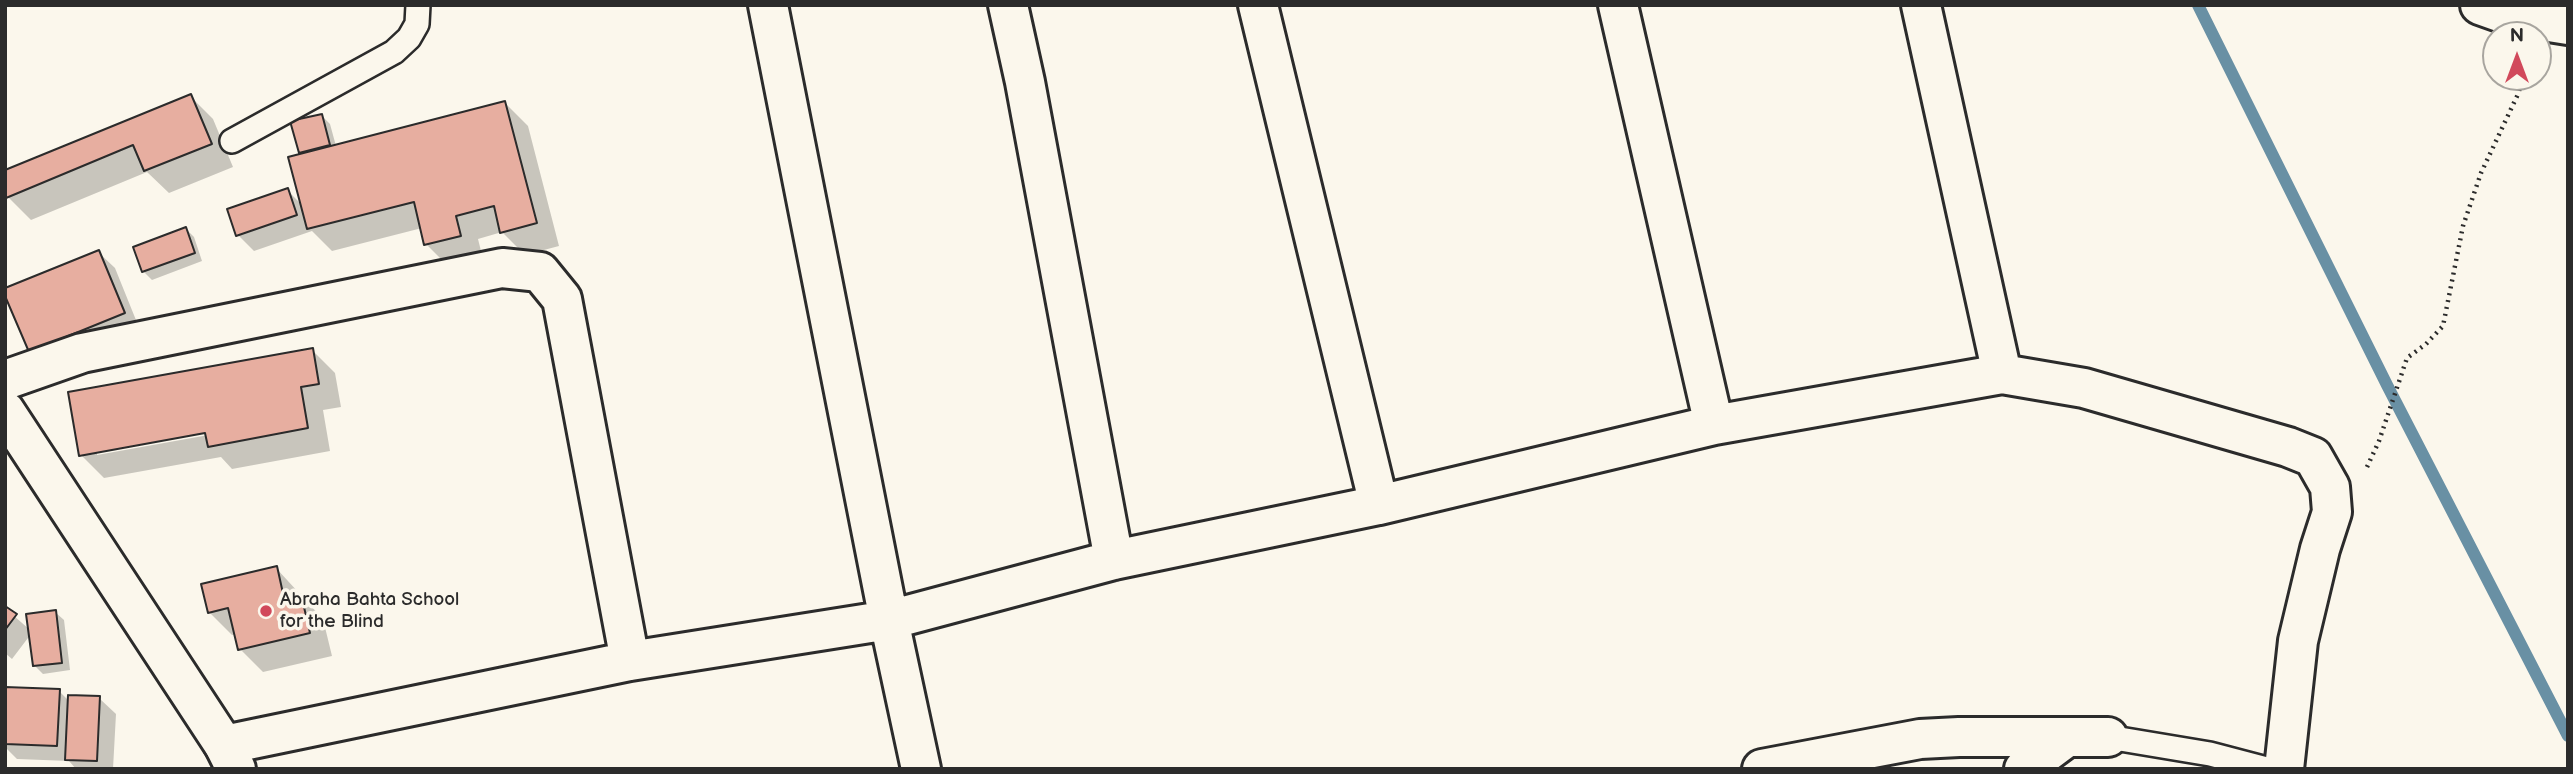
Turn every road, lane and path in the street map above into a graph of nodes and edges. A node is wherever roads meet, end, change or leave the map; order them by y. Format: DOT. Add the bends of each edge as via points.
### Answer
graph roads {
  1 [pos="418,5"];
  2 [pos="768,5"];
  3 [pos="1008,5"];
  4 [pos="1258,5"];
  5 [pos="1618,5"];
  6 [pos="1921,5"];
  7 [pos="2480,5"];
  8 [pos="2568,25"];
  9 [pos="2519,91"];
  10 [pos="232,141"];
  11 [pos="2002,374"];
  12 [pos="5,380"];
  13 [pos="5,411"];
  14 [pos="1714,425"];
  15 [pos="2367,467"];
  16 [pos="1379,505"];
  17 [pos="1114,560"];
  18 [pos="888,620"];
  19 [pos="630,662"];
  20 [pos="2067,737"];
  21 [pos="2108,737"];
  22 [pos="230,757"];
  23 [pos="921,769"];
  24 [pos="1762,769"];
  25 [pos="2024,769"];
  26 [pos="2267,769"];
  27 [pos="2284,769"];
  1 -- 10 [label="lane" via="417,24 394,52"];
  2 -- 18 [label="street"];
  3 -- 17 [label="street"];
  4 -- 16 [label="street"];
  5 -- 14 [label="street"];
  6 -- 11 [label="street"];
  7 -- 8 [label="street" via="2511,16"];
  9 -- 15 [label="path" via="2481,173 2463,226 2443,326 2407,358"];
  11 -- 14 [label="street"];
  11 -- 27 [label="street" via="2084,388 2313,457 2330,487 2332,512 2298,642"];
  12 -- 19 [label="street" via="82,353 502,268 540,272 562,299"];
  13 -- 22 [label="street"];
  14 -- 16 [label="street"];
  16 -- 17 [label="street"];
  17 -- 18 [label="street"];
  18 -- 19 [label="street"];
  18 -- 23 [label="street"];
  19 -- 22 [label="street"];
  20 -- 21 [label="street"];
  20 -- 24 [label="street" via="1920,739"];
  20 -- 25 [label="street"];
  21 -- 26 [label="lane"];
}
